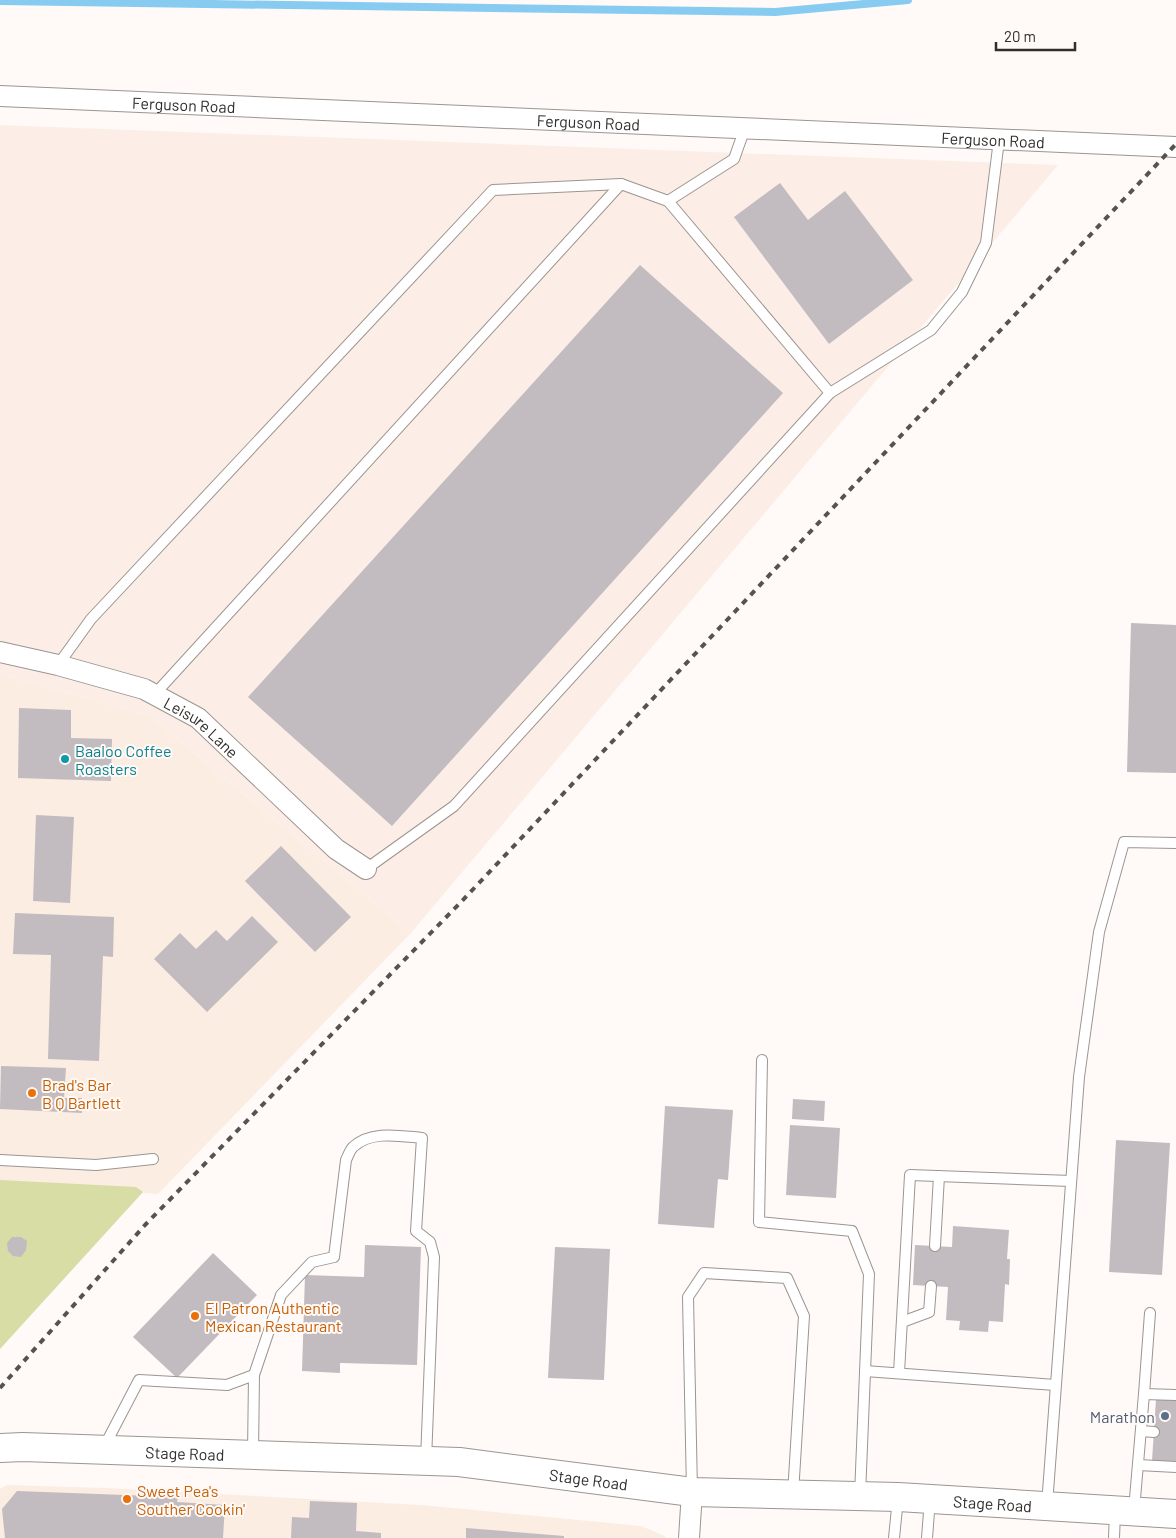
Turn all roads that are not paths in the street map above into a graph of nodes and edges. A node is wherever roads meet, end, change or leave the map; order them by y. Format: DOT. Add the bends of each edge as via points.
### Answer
graph roads {
  1 [pos="0,96"];
  2 [pos="745,128"];
  3 [pos="999,140"];
  4 [pos="1176,147"];
  5 [pos="621,184"];
  6 [pos="668,201"];
  7 [pos="830,393"];
  8 [pos="0,652"];
  9 [pos="58,665"];
  10 [pos="154,694"];
  11 [pos="1176,843"];
  12 [pos="366,869"];
  13 [pos="762,1060"];
  14 [pos="154,1159"];
  15 [pos="0,1160"];
  16 [pos="940,1176"];
  17 [pos="1071,1181"];
  18 [pos="934,1246"];
  19 [pos="931,1286"];
  20 [pos="1150,1313"];
  21 [pos="902,1322"];
  22 [pos="865,1371"];
  23 [pos="900,1373"];
  24 [pos="254,1375"];
  25 [pos="1055,1385"];
  26 [pos="1144,1394"];
  27 [pos="1176,1396"];
  28 [pos="1141,1431"];
  29 [pos="1154,1432"];
  30 [pos="11,1448"];
  31 [pos="103,1450"];
  32 [pos="252,1455"];
  33 [pos="426,1461"];
  34 [pos="0,1464"];
  35 [pos="1138,1465"];
  36 [pos="1176,1467"];
  37 [pos="692,1492"];
  38 [pos="793,1495"];
  39 [pos="860,1496"];
  40 [pos="898,1497"];
  41 [pos="930,1499"];
  42 [pos="1046,1506"];
  43 [pos="1125,1510"];
  44 [pos="1176,1514"];
  45 [pos="689,1538"];
  46 [pos="894,1538"];
  47 [pos="927,1538"];
  48 [pos="1114,1538"];
  1 -- 2 [label="street, Ferguson Road"];
  2 -- 3 [label="street, Ferguson Road"];
  2 -- 6 [label="lane" via="734,159"];
  3 -- 4 [label="street, Ferguson Road"];
  3 -- 7 [label="lane" via="986,243 962,292 931,330"];
  5 -- 6 [label="lane"];
  5 -- 9 [label="lane" via="493,190 91,619"];
  5 -- 10 [label="lane"];
  6 -- 7 [label="lane"];
  7 -- 12 [label="lane" via="454,806"];
  8 -- 9 [label="street, Leisure Lane"];
  9 -- 10 [label="street, Leisure Lane"];
  10 -- 12 [label="street, Leisure Lane" via="198,718 336,849"];
  11 -- 17 [label="lane" via="1124,842 1099,932 1079,1077"];
  13 -- 22 [label="lane" via="759,1222 852,1231 869,1274"];
  14 -- 15 [label="lane" via="96,1165"];
  16 -- 17 [label="lane"];
  16 -- 18 [label="lane"];
  16 -- 21 [label="lane" via="910,1175"];
  17 -- 25 [label="lane"];
  19 -- 21 [label="lane" via="929,1312"];
  20 -- 26 [label="lane"];
  21 -- 23 [label="lane"];
  22 -- 23 [label="lane"];
  22 -- 39 [label="lane"];
  23 -- 25 [label="lane"];
  24 -- 31 [label="lane" via="227,1385 138,1380"];
  24 -- 32 [label="lane"];
  24 -- 33 [label="lane" via="281,1295 312,1262 334,1257 346,1160 353,1147 370,1138 393,1135 422,1138 416,1231 430,1242 434,1257"];
  25 -- 42 [label="lane"];
  26 -- 27 [label="lane"];
  26 -- 28 [label="lane"];
  28 -- 29 [label="lane"];
  28 -- 35 [label="lane"];
  30 -- 31 [label="main road, Stage Road"];
  30 -- 34 [label="main road"];
  31 -- 32 [label="main road, Stage Road"];
  32 -- 33 [label="main road, Stage Road"];
  33 -- 37 [label="main road, Stage Road" via="459,1462"];
  35 -- 36 [label="lane"];
  35 -- 43 [label="lane"];
  37 -- 38 [label="main road, Stage Road"];
  37 -- 38 [label="lane" via="688,1298 704,1273 787,1278 804,1316"];
  37 -- 45 [label="street"];
  38 -- 39 [label="main road, Stage Road"];
  39 -- 40 [label="main road, Stage Road"];
  40 -- 41 [label="main road, Stage Road"];
  40 -- 46 [label="lane"];
  41 -- 42 [label="main road, Stage Road"];
  41 -- 47 [label="lane"];
  42 -- 43 [label="main road, Stage Road"];
  43 -- 44 [label="main road, Stage Road"];
  43 -- 48 [label="lane"];
}
